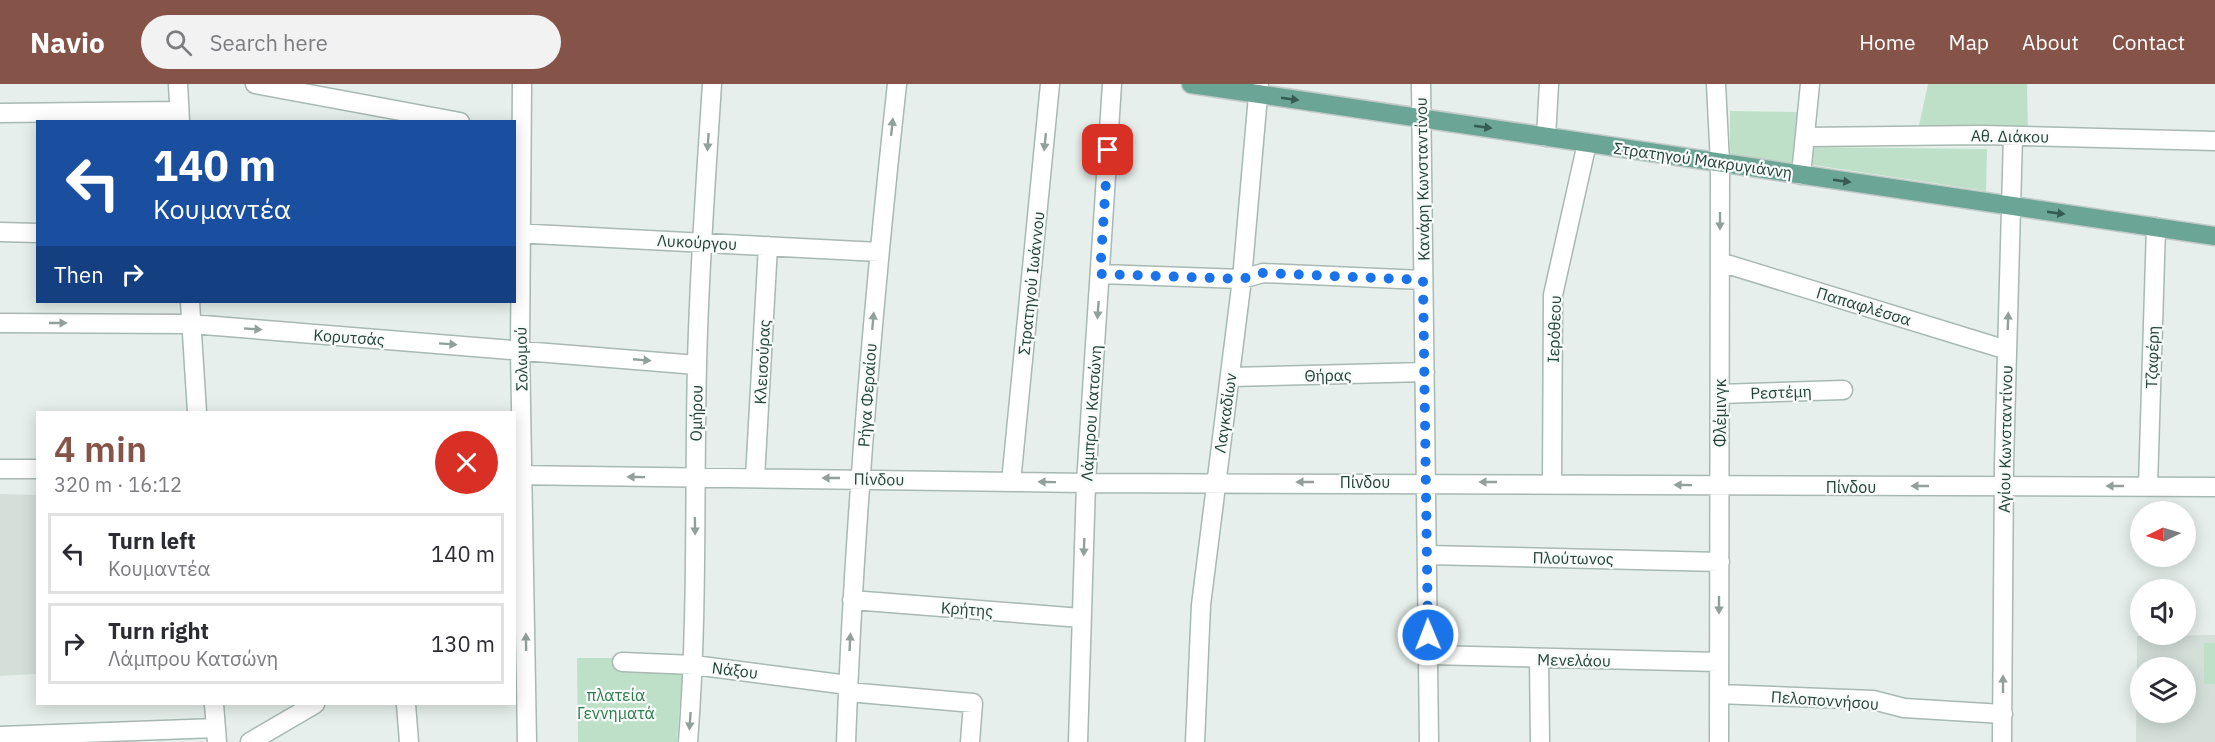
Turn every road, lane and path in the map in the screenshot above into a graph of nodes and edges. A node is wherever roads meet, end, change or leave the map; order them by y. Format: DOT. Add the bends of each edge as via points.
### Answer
graph roads {
  1 [pos="177,84"];
  2 [pos="255,84"];
  3 [pos="522,84"];
  4 [pos="712,84"];
  5 [pos="897,84"];
  6 [pos="1050,84"];
  7 [pos="1112,84"];
  8 [pos="1191,84"];
  9 [pos="1421,84"];
  10 [pos="1549,84"];
  11 [pos="1716,84"];
  12 [pos="1810,84"];
  13 [pos="1258,89"];
  14 [pos="0,113"];
  15 [pos="179,116"];
  16 [pos="1421,119"];
  17 [pos="449,120"];
  18 [pos="518,132"];
  19 [pos="2013,136"];
  20 [pos="1546,137"];
  21 [pos="1804,137"];
  22 [pos="2215,141"];
  23 [pos="1587,143"];
  24 [pos="1720,163"];
  25 [pos="1801,175"];
  26 [pos="2012,206"];
  27 [pos="2156,227"];
  28 [pos="0,232"];
  29 [pos="36,232"];
  30 [pos="517,234"];
  31 [pos="2215,236"];
  32 [pos="701,242"];
  33 [pos="768,246"];
  34 [pos="879,252"];
  35 [pos="1720,262"];
  36 [pos="1100,274"];
  37 [pos="1242,279"];
  38 [pos="1423,280"];
  39 [pos="190,303"];
  40 [pos="0,323"];
  41 [pos="191,324"];
  42 [pos="520,350"];
  43 [pos="2007,350"];
  44 [pos="697,364"];
  45 [pos="1425,372"];
  46 [pos="1238,377"];
  47 [pos="1843,390"];
  48 [pos="1720,394"];
  49 [pos="197,411"];
  50 [pos="0,469"];
  51 [pos="36,470"];
  52 [pos="519,476"];
  53 [pos="695,478"];
  54 [pos="755,478"];
  55 [pos="861,478"];
  56 [pos="1011,482"];
  57 [pos="1215,482"];
  58 [pos="1427,482"];
  59 [pos="1086,483"];
  60 [pos="1552,483"];
  61 [pos="1720,485"];
  62 [pos="2004,486"];
  63 [pos="2148,486"];
  64 [pos="2215,487"];
  65 [pos="1427,555"];
  66 [pos="1720,562"];
  67 [pos="852,600"];
  68 [pos="1081,618"];
  69 [pos="1428,655"];
  70 [pos="1539,659"];
  71 [pos="622,662"];
  72 [pos="1719,662"];
  73 [pos="694,665"];
  74 [pos="520,666"];
  75 [pos="848,688"];
  76 [pos="1719,694"];
  77 [pos="214,705"];
  78 [pos="313,705"];
  79 [pos="406,705"];
  80 [pos="2003,714"];
  81 [pos="216,735"];
  82 [pos="0,736"];
  83 [pos="250,742"];
  84 [pos="409,742"];
  85 [pos="527,742"];
  86 [pos="688,742"];
  87 [pos="846,742"];
  88 [pos="970,742"];
  89 [pos="1078,742"];
  90 [pos="1195,742"];
  91 [pos="1429,742"];
  92 [pos="1540,742"];
  93 [pos="1719,742"];
  94 [pos="2002,742"];
  1 -- 15 [label="street"];
  2 -- 17 [label="street"];
  3 -- 18 [label="street, Σολωμού"];
  4 -- 32 [label="street, Ομήρου, one-way"];
  34 -- 5 [label="street, Ρήγα Φεραίου, one-way"];
  6 -- 56 [label="street, Στρατηγού Ιωάννου, one-way"];
  7 -- 36 [label="street, Λάμπρου Κατσώνη"];
  8 -- 13 [label="main road, Στρατηγού Μακρυγιάννη"];
  9 -- 16 [label="street, Κανάρη Κωνσταντίνου"];
  10 -- 20 [label="street"];
  11 -- 24 [label="street, Φλέμινγκ"];
  12 -- 21 [label="street"];
  13 -- 16 [label="main road, Στρατηγού Μακρυγιάννη, one-way"];
  13 -- 37 [label="street, Λαγκαδίων"];
  14 -- 15 [label="street"];
  16 -- 20 [label="main road, Στρατηγού Μακρυγιάννη, one-way"];
  16 -- 38 [label="street, Κανάρη Κωνσταντίνου"];
  18 -- 30 [label="street, Σολωμού"];
  19 -- 21 [label="street, Αθ. Διάκου"];
  19 -- 22 [label="street, Αθ. Διάκου"];
  19 -- 26 [label="street, Αγίου Κωνσταντίνου"];
  20 -- 23 [label="main road, Στρατηγού Μακρυγιάννη"];
  21 -- 25 [label="street"];
  23 -- 24 [label="main road, Στρατηγού Μακρυγιάννη"];
  23 -- 60 [label="street, Ιερόθεου" via="1553,295"];
  24 -- 25 [label="main road, Στρατηγού Μακρυγιάννη"];
  24 -- 35 [label="street, Φλέμινγκ, one-way"];
  25 -- 26 [label="main road, Στρατηγού Μακρυγιάννη, one-way"];
  26 -- 27 [label="main road, Στρατηγού Μακρυγιάννη, one-way"];
  43 -- 26 [label="street, Αγίου Κωνσταντίνου, one-way"];
  27 -- 31 [label="main road, Στρατηγού Μακρυγιάννη"];
  27 -- 63 [label="street, Τζαφέρη"];
  28 -- 29 [label="street"];
  30 -- 32 [label="street, Λυκούργου"];
  30 -- 42 [label="street, Σολωμού"];
  32 -- 33 [label="street, Λυκούργου"];
  32 -- 44 [label="street, Ομήρου"];
  33 -- 34 [label="street, Λυκούργου"];
  33 -- 54 [label="street, Κλεισούρας"];
  55 -- 34 [label="street, Ρήγα Φεραίου, one-way"];
  35 -- 43 [label="street, Παπαφλέσσα"];
  35 -- 48 [label="street, Φλέμινγκ"];
  36 -- 37 [label="street"];
  36 -- 59 [label="street, Λάμπρου Κατσώνη, one-way"];
  37 -- 38 [label="street" via="1263,273"];
  37 -- 46 [label="street, Λαγκαδίων"];
  38 -- 45 [label="street, Κανάρη Κωνσταντίνου"];
  39 -- 41 [label="street"];
  40 -- 41 [label="street, Κορυτσάς, one-way"];
  41 -- 42 [label="street, Κορυτσάς, one-way"];
  41 -- 49 [label="street"];
  42 -- 44 [label="street, Κορυτσάς, one-way"];
  42 -- 52 [label="street, Σολωμού"];
  43 -- 62 [label="street, Αγίου Κωνσταντίνου"];
  44 -- 53 [label="street, Ομήρου"];
  45 -- 46 [label="street, Θήρας"];
  45 -- 58 [label="street, Κανάρη Κωνσταντίνου"];
  46 -- 57 [label="street, Λαγκαδίων"];
  47 -- 48 [label="street, Ρεστέμη"];
  48 -- 61 [label="street, Φλέμινγκ"];
  50 -- 51 [label="street"];
  53 -- 52 [label="street, Πίνδου, one-way"];
  74 -- 52 [label="street, Σολωμού, one-way"];
  53 -- 54 [label="street, Πίνδου"];
  53 -- 73 [label="street, Ομήρου, one-way"];
  55 -- 54 [label="street, Πίνδου, one-way"];
  55 -- 56 [label="street, Πίνδου"];
  55 -- 67 [label="street, Ρήγα Φεραίου"];
  59 -- 56 [label="street, Πίνδου, one-way"];
  58 -- 57 [label="street, Πίνδου, one-way"];
  57 -- 59 [label="street, Πίνδου"];
  57 -- 90 [label="street, Λαγκαδίων" via="1201,605"];
  60 -- 58 [label="street, Πίνδου, one-way"];
  58 -- 65 [label="street, Κανάρη Κωνσταντίνου"];
  59 -- 68 [label="street, Λάμπρου Κατσώνη, one-way"];
  61 -- 60 [label="street, Πίνδου, one-way"];
  62 -- 61 [label="street, Πίνδου, one-way"];
  61 -- 66 [label="street, Φλέμινγκ"];
  63 -- 62 [label="street, Πίνδου, one-way"];
  80 -- 62 [label="street, Αγίου Κωνσταντίνου, one-way"];
  63 -- 64 [label="street, Πίνδου"];
  65 -- 66 [label="street, Πλούτωνος"];
  65 -- 69 [label="street, Κανάρη Κωνσταντίνου"];
  66 -- 72 [label="street, Φλέμινγκ, one-way"];
  67 -- 68 [label="street, Κρήτης"];
  75 -- 67 [label="street, Ρήγα Φεραίου, one-way"];
  68 -- 89 [label="street, Λάμπρου Κατσώνη"];
  69 -- 70 [label="street, Μενελάου"];
  69 -- 91 [label="street, Κανάρη Κωνσταντίνου"];
  70 -- 72 [label="street, Μενελάου"];
  70 -- 92 [label="street"];
  71 -- 73 [label="street, Νάξου"];
  72 -- 76 [label="street, Φλέμινγκ"];
  73 -- 75 [label="street, Νάξου"];
  73 -- 86 [label="street, Ομήρου, one-way"];
  74 -- 85 [label="street, Σολωμού"];
  75 -- 87 [label="street, Ρήγα Φεραίου"];
  75 -- 88 [label="street, Νάξου" via="973,703"];
  76 -- 80 [label="street, Πελοποννήσου" via="1874,700 1904,708"];
  76 -- 93 [label="street, Φλέμινγκ"];
  77 -- 81 [label="street"];
  78 -- 83 [label="street"];
  79 -- 84 [label="street"];
  80 -- 94 [label="street, Αγίου Κωνσταντίνου"];
  81 -- 82 [label="street"];
}
